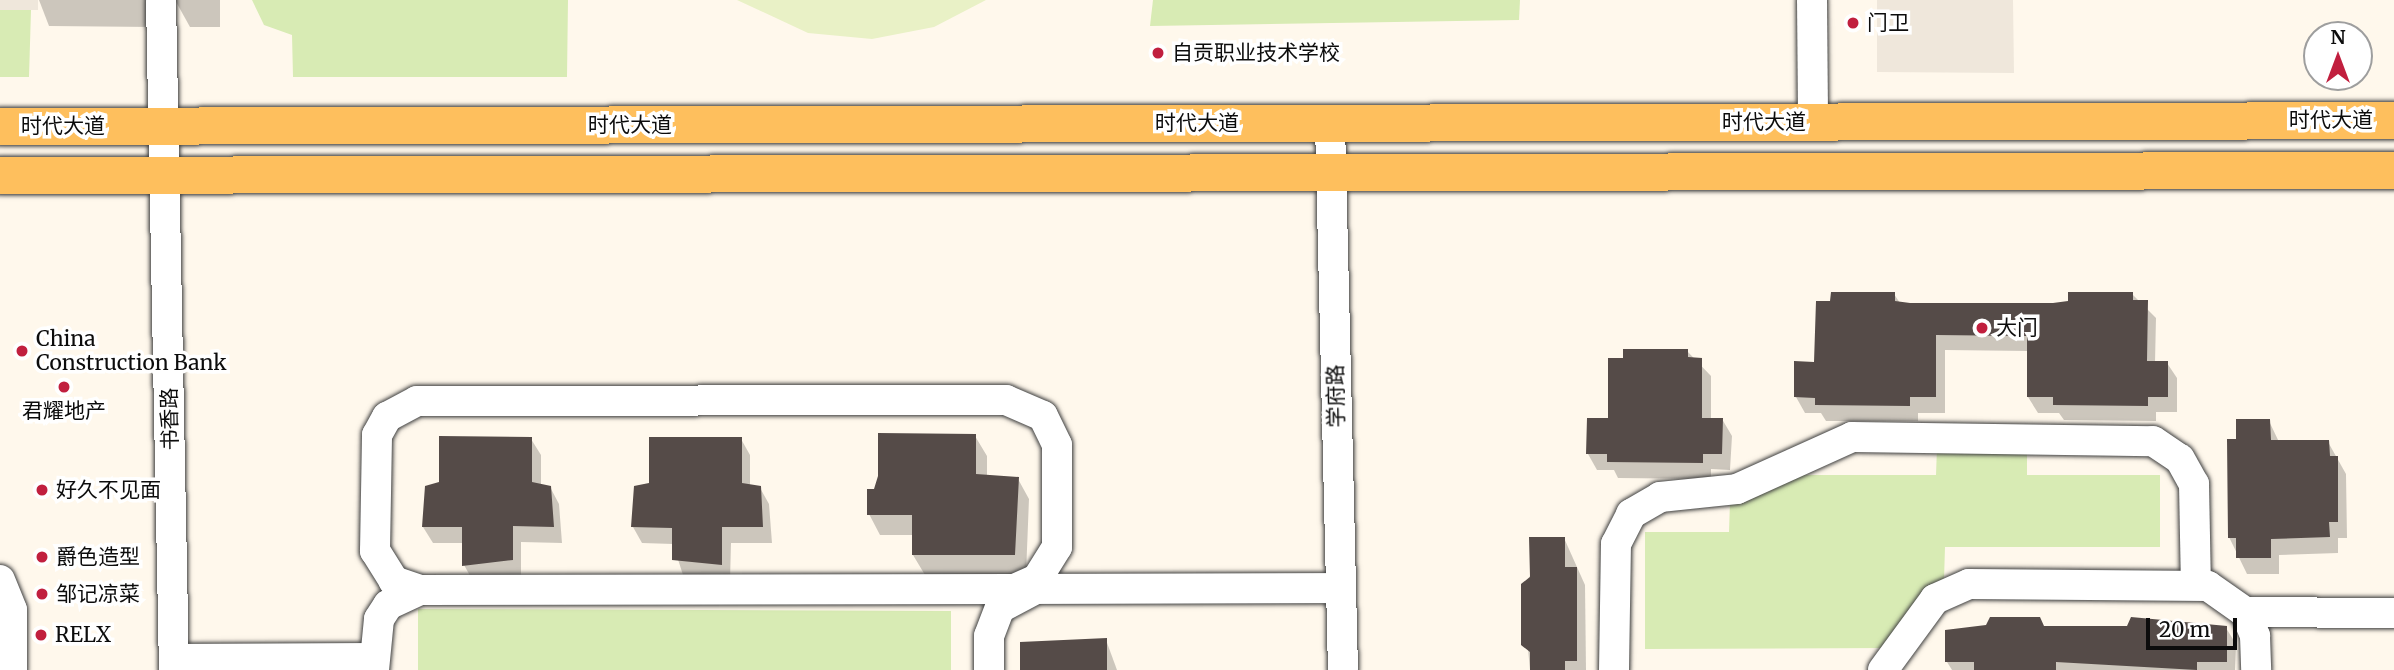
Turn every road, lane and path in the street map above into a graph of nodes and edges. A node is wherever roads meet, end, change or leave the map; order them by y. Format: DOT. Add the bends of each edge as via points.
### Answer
graph roads {
  1 [pos="161,0"];
  2 [pos="1812,0"];
  3 [pos="2394,120"];
  4 [pos="1813,122"];
  5 [pos="1330,123"];
  6 [pos="0,126"];
  7 [pos="164,126"];
  8 [pos="2394,170"];
  9 [pos="1331,173"];
  10 [pos="0,175"];
  11 [pos="165,175"];
  12 [pos="374,540"];
  13 [pos="1056,548"];
  14 [pos="0,580"];
  15 [pos="2196,584"];
  16 [pos="935,589"];
  17 [pos="1036,589"];
  18 [pos="1341,589"];
  19 [pos="420,590"];
  20 [pos="2245,612"];
  21 [pos="2394,613"];
  22 [pos="989,636"];
  23 [pos="374,654"];
  24 [pos="174,664"];
  25 [pos="12,670"];
  26 [pos="989,670"];
  27 [pos="1343,670"];
  28 [pos="1614,670"];
  29 [pos="1883,670"];
  30 [pos="2256,670"];
  1 -- 7 [label="street, 书香路"];
  2 -- 4 [label="street"];
  3 -- 4 [label="main road, 时代大道"];
  4 -- 5 [label="main road, 时代大道"];
  5 -- 7 [label="main road, 时代大道"];
  5 -- 9 [label="street, 学府路"];
  6 -- 7 [label="main road, 时代大道"];
  7 -- 11 [label="street, 书香路"];
  8 -- 9 [label="main road"];
  9 -- 11 [label="main road"];
  9 -- 18 [label="street, 学府路"];
  10 -- 11 [label="main road"];
  11 -- 24 [label="street, 书香路"];
  12 -- 13 [label="street" via="377,435 387,417 417,401 993,400 1033,408 1051,427 1057,445"];
  12 -- 19 [label="street" via="379,562 394,581"];
  12 -- 23 [label="street"];
  13 -- 17 [label="street"];
  13 -- 17 [label="street"];
  14 -- 25 [label="street" via="12,610"];
  15 -- 20 [label="street" via="2221,590"];
  15 -- 28 [label="street" via="2194,484 2180,459 2153,441 1852,437 1737,489 1660,497 1631,514 1616,544"];
  15 -- 29 [label="street" via="1956,587 1935,599"];
  16 -- 17 [label="street"];
  16 -- 19 [label="street"];
  16 -- 22 [label="street" via="970,602"];
  17 -- 18 [label="street"];
  17 -- 22 [label="street" via="1004,604"];
  18 -- 27 [label="street, 学府路"];
  19 -- 23 [label="street" via="388,605"];
  20 -- 21 [label="street"];
  20 -- 30 [label="street" via="2255,636"];
  22 -- 26 [label="street"];
  23 -- 24 [label="street"];
}
